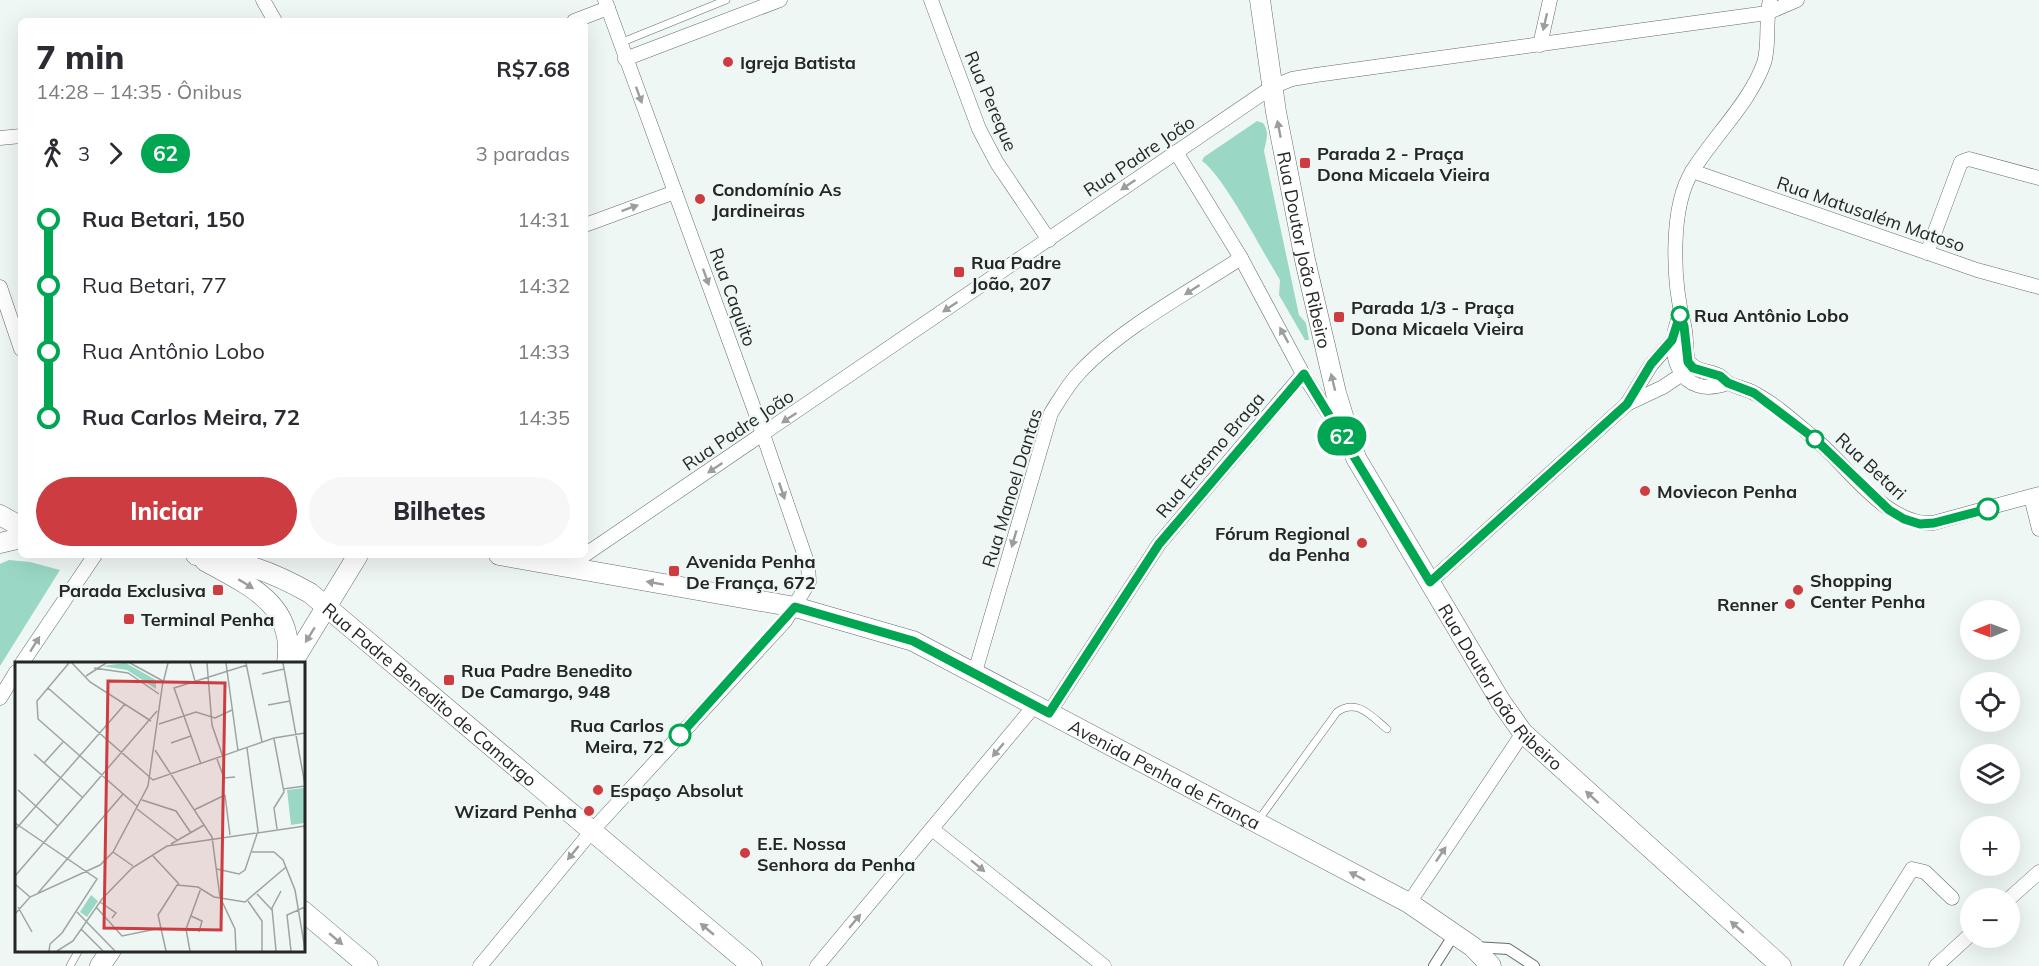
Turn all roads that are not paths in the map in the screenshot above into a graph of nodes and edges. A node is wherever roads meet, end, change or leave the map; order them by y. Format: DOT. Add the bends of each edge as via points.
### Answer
graph roads {
  1 [pos="263,0"];
  2 [pos="726,0"];
  3 [pos="780,0"];
  4 [pos="932,0"];
  5 [pos="1260,0"];
  6 [pos="1550,0"];
  7 [pos="1797,0"];
  8 [pos="606,4"];
  9 [pos="1768,6"];
  10 [pos="273,18"];
  11 [pos="580,18"];
  12 [pos="620,43"];
  13 [pos="1539,45"];
  14 [pos="626,59"];
  15 [pos="1272,87"];
  16 [pos="18,136"];
  17 [pos="0,138"];
  18 [pos="1176,152"];
  19 [pos="1692,171"];
  20 [pos="2039,178"];
  21 [pos="675,192"];
  22 [pos="588,224"];
  23 [pos="1049,240"];
  24 [pos="1927,253"];
  25 [pos="1241,258"];
  26 [pos="0,287"];
  27 [pos="2039,287"];
  28 [pos="1680,315"];
  29 [pos="18,340"];
  30 [pos="1672,340"];
  31 [pos="1304,374"];
  32 [pos="1681,375"];
  33 [pos="1728,383"];
  34 [pos="1627,404"];
  35 [pos="764,435"];
  36 [pos="1356,458"];
  37 [pos="2035,495"];
  38 [pos="18,512"];
  39 [pos="0,513"];
  40 [pos="18,525"];
  41 [pos="2039,529"];
  42 [pos="18,539"];
  43 [pos="0,543"];
  44 [pos="588,553"];
  45 [pos="93,558"];
  46 [pos="201,558"];
  47 [pos="216,558"];
  48 [pos="356,558"];
  49 [pos="516,558"];
  50 [pos="580,558"];
  51 [pos="567,567"];
  52 [pos="1430,582"];
  53 [pos="327,606"];
  54 [pos="795,607"];
  55 [pos="23,662"];
  56 [pos="290,662"];
  57 [pos="291,662"];
  58 [pos="975,672"];
  59 [pos="15,674"];
  60 [pos="0,698"];
  61 [pos="1042,709"];
  62 [pos="1387,729"];
  63 [pos="1523,733"];
  64 [pos="1256,824"];
  65 [pos="932,829"];
  66 [pos="591,832"];
  67 [pos="2039,872"];
  68 [pos="2020,889"];
  69 [pos="1952,898"];
  70 [pos="1409,903"];
  71 [pos="304,912"];
  72 [pos="1455,933"];
  73 [pos="1960,944"];
  74 [pos="1473,947"];
  75 [pos="79,951"];
  76 [pos="110,951"];
  77 [pos="70,966"];
  78 [pos="100,966"];
  79 [pos="368,966"];
  80 [pos="480,966"];
  81 [pos="753,966"];
  82 [pos="817,966"];
  83 [pos="1104,966"];
  84 [pos="1434,966"];
  85 [pos="1491,966"];
  86 [pos="1534,966"];
  87 [pos="1781,966"];
  88 [pos="1851,966"];
  89 [pos="1936,966"];
  1 -- 10 [label="street"];
  2 -- 12 [label="lane"];
  3 -- 14 [label="street"];
  4 -- 23 [label="street, Rua Pereque" via="980,129"];
  5 -- 15 [label="main road, Rua Doutor João Ribeiro"];
  6 -- 13 [label="street, one-way"];
  7 -- 9 [label="street, Rua Padre João"];
  8 -- 11 [label="street"];
  8 -- 12 [label="street, Rua Caquito"];
  9 -- 13 [label="street, Rua Padre João"];
  9 -- 19 [label="street" via="1764,62 1755,82"];
  12 -- 14 [label="street, Rua Caquito"];
  13 -- 15 [label="street, Rua Padre João" via="1316,75"];
  14 -- 21 [label="street, Rua Caquito, one-way"];
  15 -- 18 [label="street, Rua Padre João"];
  36 -- 15 [label="main road, Rua Doutor João Ribeiro, one-way" via="1318,320"];
  16 -- 17 [label="street"];
  18 -- 23 [label="street, Rua Padre João, one-way"];
  18 -- 25 [label="street"];
  19 -- 24 [label="street, Rua Matusalém Matoso"];
  19 -- 28 [label="street" via="1682,192 1677,220"];
  20 -- 24 [label="street" via="1969,159 1961,162"];
  22 -- 21 [label="street, one-way"];
  21 -- 35 [label="street, Rua Caquito, one-way"];
  23 -- 35 [label="street, Rua Padre João, one-way"];
  24 -- 27 [label="street, Rua Matusalém Matoso"];
  31 -- 25 [label="street, one-way"];
  25 -- 58 [label="street, Rua Manoel Dantas, one-way" via="1107,347 1064,392 1051,413"];
  26 -- 29 [label="street"];
  28 -- 30 [label="street"];
  28 -- 33 [label="street, Rua Betari" via="1688,362"];
  30 -- 32 [label="street" via="1673,356"];
  30 -- 34 [label="street" via="1651,364"];
  31 -- 36 [label="street"];
  31 -- 61 [label="street, Rua Erasmo Braga" via="1159,544"];
  32 -- 33 [label="street, Rua Betari" via="1715,388"];
  32 -- 34 [label="street"];
  33 -- 37 [label="street, Rua Betari" via="1754,393 1806,432 1889,510 1904,519 1934,523"];
  34 -- 52 [label="street"];
  35 -- 44 [label="street, Rua Padre João, one-way"];
  35 -- 54 [label="street, Rua Caquito, one-way" via="808,565 810,582"];
  36 -- 52 [label="main road, Rua Doutor João Ribeiro"];
  37 -- 41 [label="street"];
  38 -- 39 [label="main road"];
  39 -- 40 [label="main road"];
  42 -- 43 [label="main road"];
  55 -- 45 [label="street, one-way"];
  46 -- 56 [label="main road, one-way" via="266,598 285,628"];
  47 -- 53 [label="main road, Rua Padre Benedito de Camargo" via="273,573"];
  48 -- 53 [label="main road"];
  49 -- 51 [label="main road, Avenida Penha de França"];
  50 -- 51 [label="street, Rua Padre João, one-way"];
  54 -- 51 [label="main road, Avenida Penha de França, one-way"];
  52 -- 63 [label="main road, Rua Doutor João Ribeiro"];
  53 -- 57 [label="main road, one-way"];
  53 -- 66 [label="main road, Rua Padre Benedito de Camargo"];
  54 -- 58 [label="main road, Avenida Penha de França" via="913,641"];
  54 -- 66 [label="street, Rua Caquito"];
  58 -- 61 [label="main road, Avenida Penha de França"];
  59 -- 60 [label="street"];
  61 -- 64 [label="main road, Avenida Penha de França"];
  61 -- 65 [label="street, Rua Erasmo Braga, one-way"];
  62 -- 64 [label="lane" via="1357,707 1345,706"];
  70 -- 63 [label="street, one-way"];
  87 -- 63 [label="main road, Rua Doutor João Ribeiro, one-way"];
  70 -- 64 [label="main road, Avenida Penha de França, one-way"];
  82 -- 65 [label="street, Rua Erasmo Braga, one-way"];
  65 -- 83 [label="street, one-way"];
  66 -- 80 [label="street, Rua Caquito, one-way"];
  81 -- 66 [label="main road, Rua Padre Benedito de Camargo, one-way"];
  67 -- 68 [label="street"];
  69 -- 88 [label="street" via="1925,872 1912,869"];
  70 -- 72 [label="main road, Avenida Penha de França"];
  71 -- 79 [label="main road, one-way"];
  72 -- 74 [label="main road, Avenida Penha de França"];
  72 -- 84 [label="street"];
  73 -- 89 [label="street"];
  74 -- 85 [label="main road, Avenida Penha de França"];
  74 -- 86 [label="street" via="1508,949"];
  75 -- 77 [label="lane"];
  76 -- 78 [label="main road"];
}
